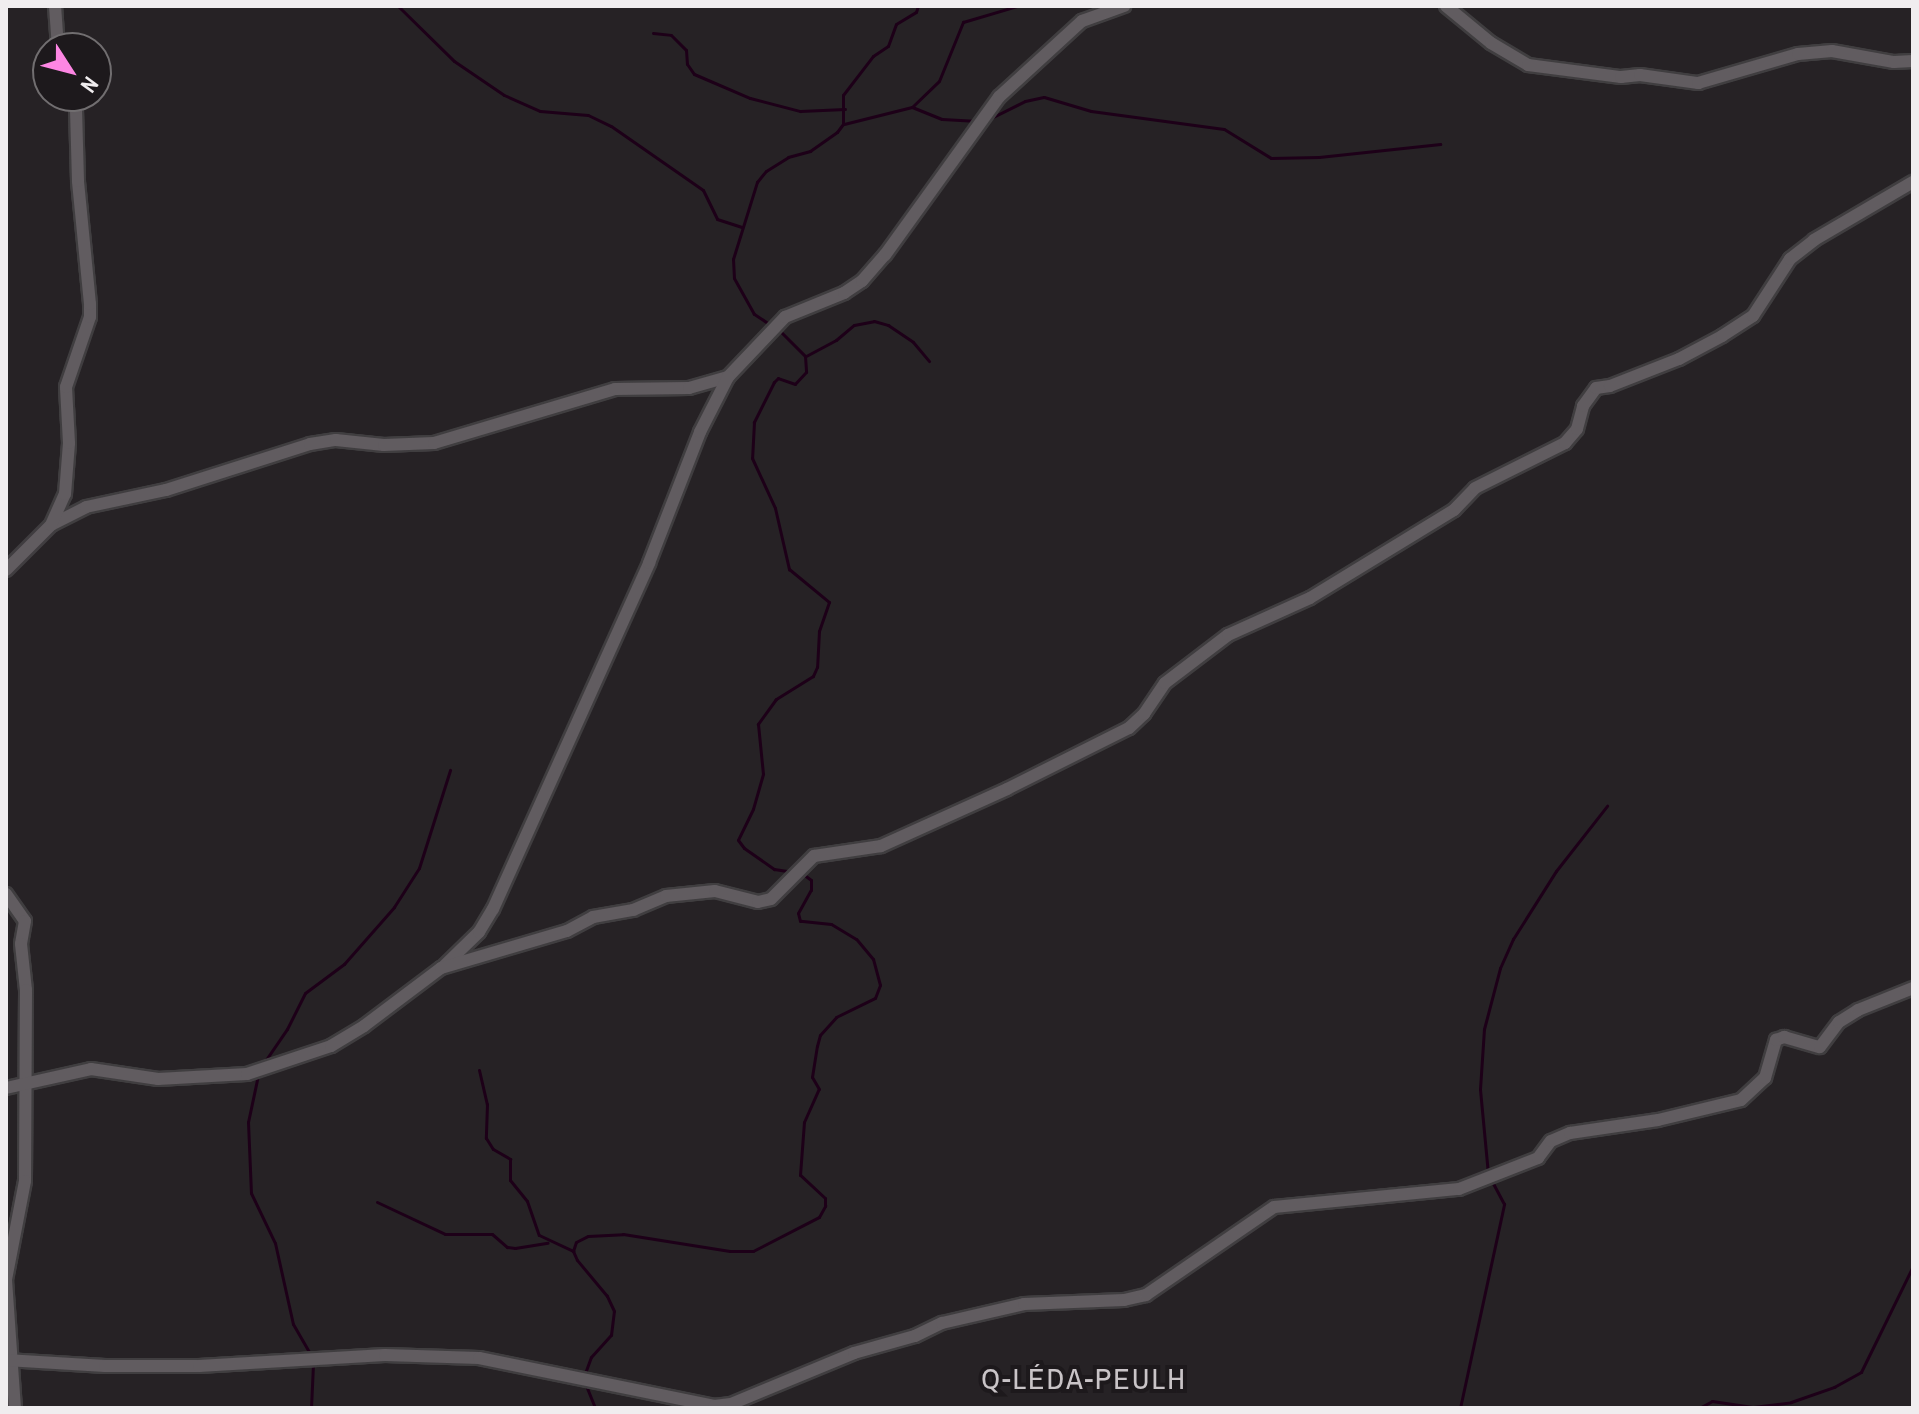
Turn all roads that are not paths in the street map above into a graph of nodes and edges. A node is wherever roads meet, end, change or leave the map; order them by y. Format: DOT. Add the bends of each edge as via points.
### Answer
graph roads {
  1 [pos="55,6"];
  2 [pos="1124,6"];
  3 [pos="1446,6"];
  4 [pos="57,32"];
  5 [pos="1913,61"];
  6 [pos="76,112"];
  7 [pos="1913,182"];
  8 [pos="728,377"];
  9 [pos="51,525"];
  10 [pos="6,570"];
  11 [pos="6,894"];
  12 [pos="441,968"];
  13 [pos="1913,988"];
  14 [pos="23,1085"];
  15 [pos="6,1088"];
  16 [pos="8,1360"];
  17 [pos="676,1397"];
  18 [pos="15,1408"];
  19 [pos="686,1408"];
  1 -- 4 [label="street"];
  2 -- 8 [label="street" via="1082,21 999,97 862,281 785,317"];
  3 -- 5 [label="street" via="1528,65 1621,77 1698,83 1798,54 1832,51"];
  6 -- 9 [label="street" via="90,317 66,387 65,494"];
  7 -- 12 [label="street" via="1790,259 1753,316 1733,330 1679,359 1596,388 1565,443 1475,488 1454,510 1310,598 1228,635 1165,683 1129,728 881,846 814,856 771,899 758,902 715,891 666,896"];
  8 -- 9 [label="street" via="689,388 615,389 434,443 310,444 179,486 86,507"];
  8 -- 12 [label="street" via="493,909 479,932"];
  9 -- 10 [label="street"];
  11 -- 14 [label="street" via="25,921"];
  12 -- 14 [label="street" via="331,1046 247,1074 158,1079 91,1069"];
  13 -- 17 [label="street" via="1839,1022 1820,1047 1784,1037 1776,1040 1765,1078 1741,1100 1570,1133 1551,1141 1538,1158 1459,1189 1274,1207 1146,1295 1024,1304 942,1323 731,1404 714,1406"];
  14 -- 15 [label="street"];
  14 -- 16 [label="street" via="25,1181 6,1280"];
  16 -- 17 [label="street" via="199,1366 385,1355 479,1358"];
  16 -- 18 [label="street"];
  17 -- 19 [label="street"];
}
